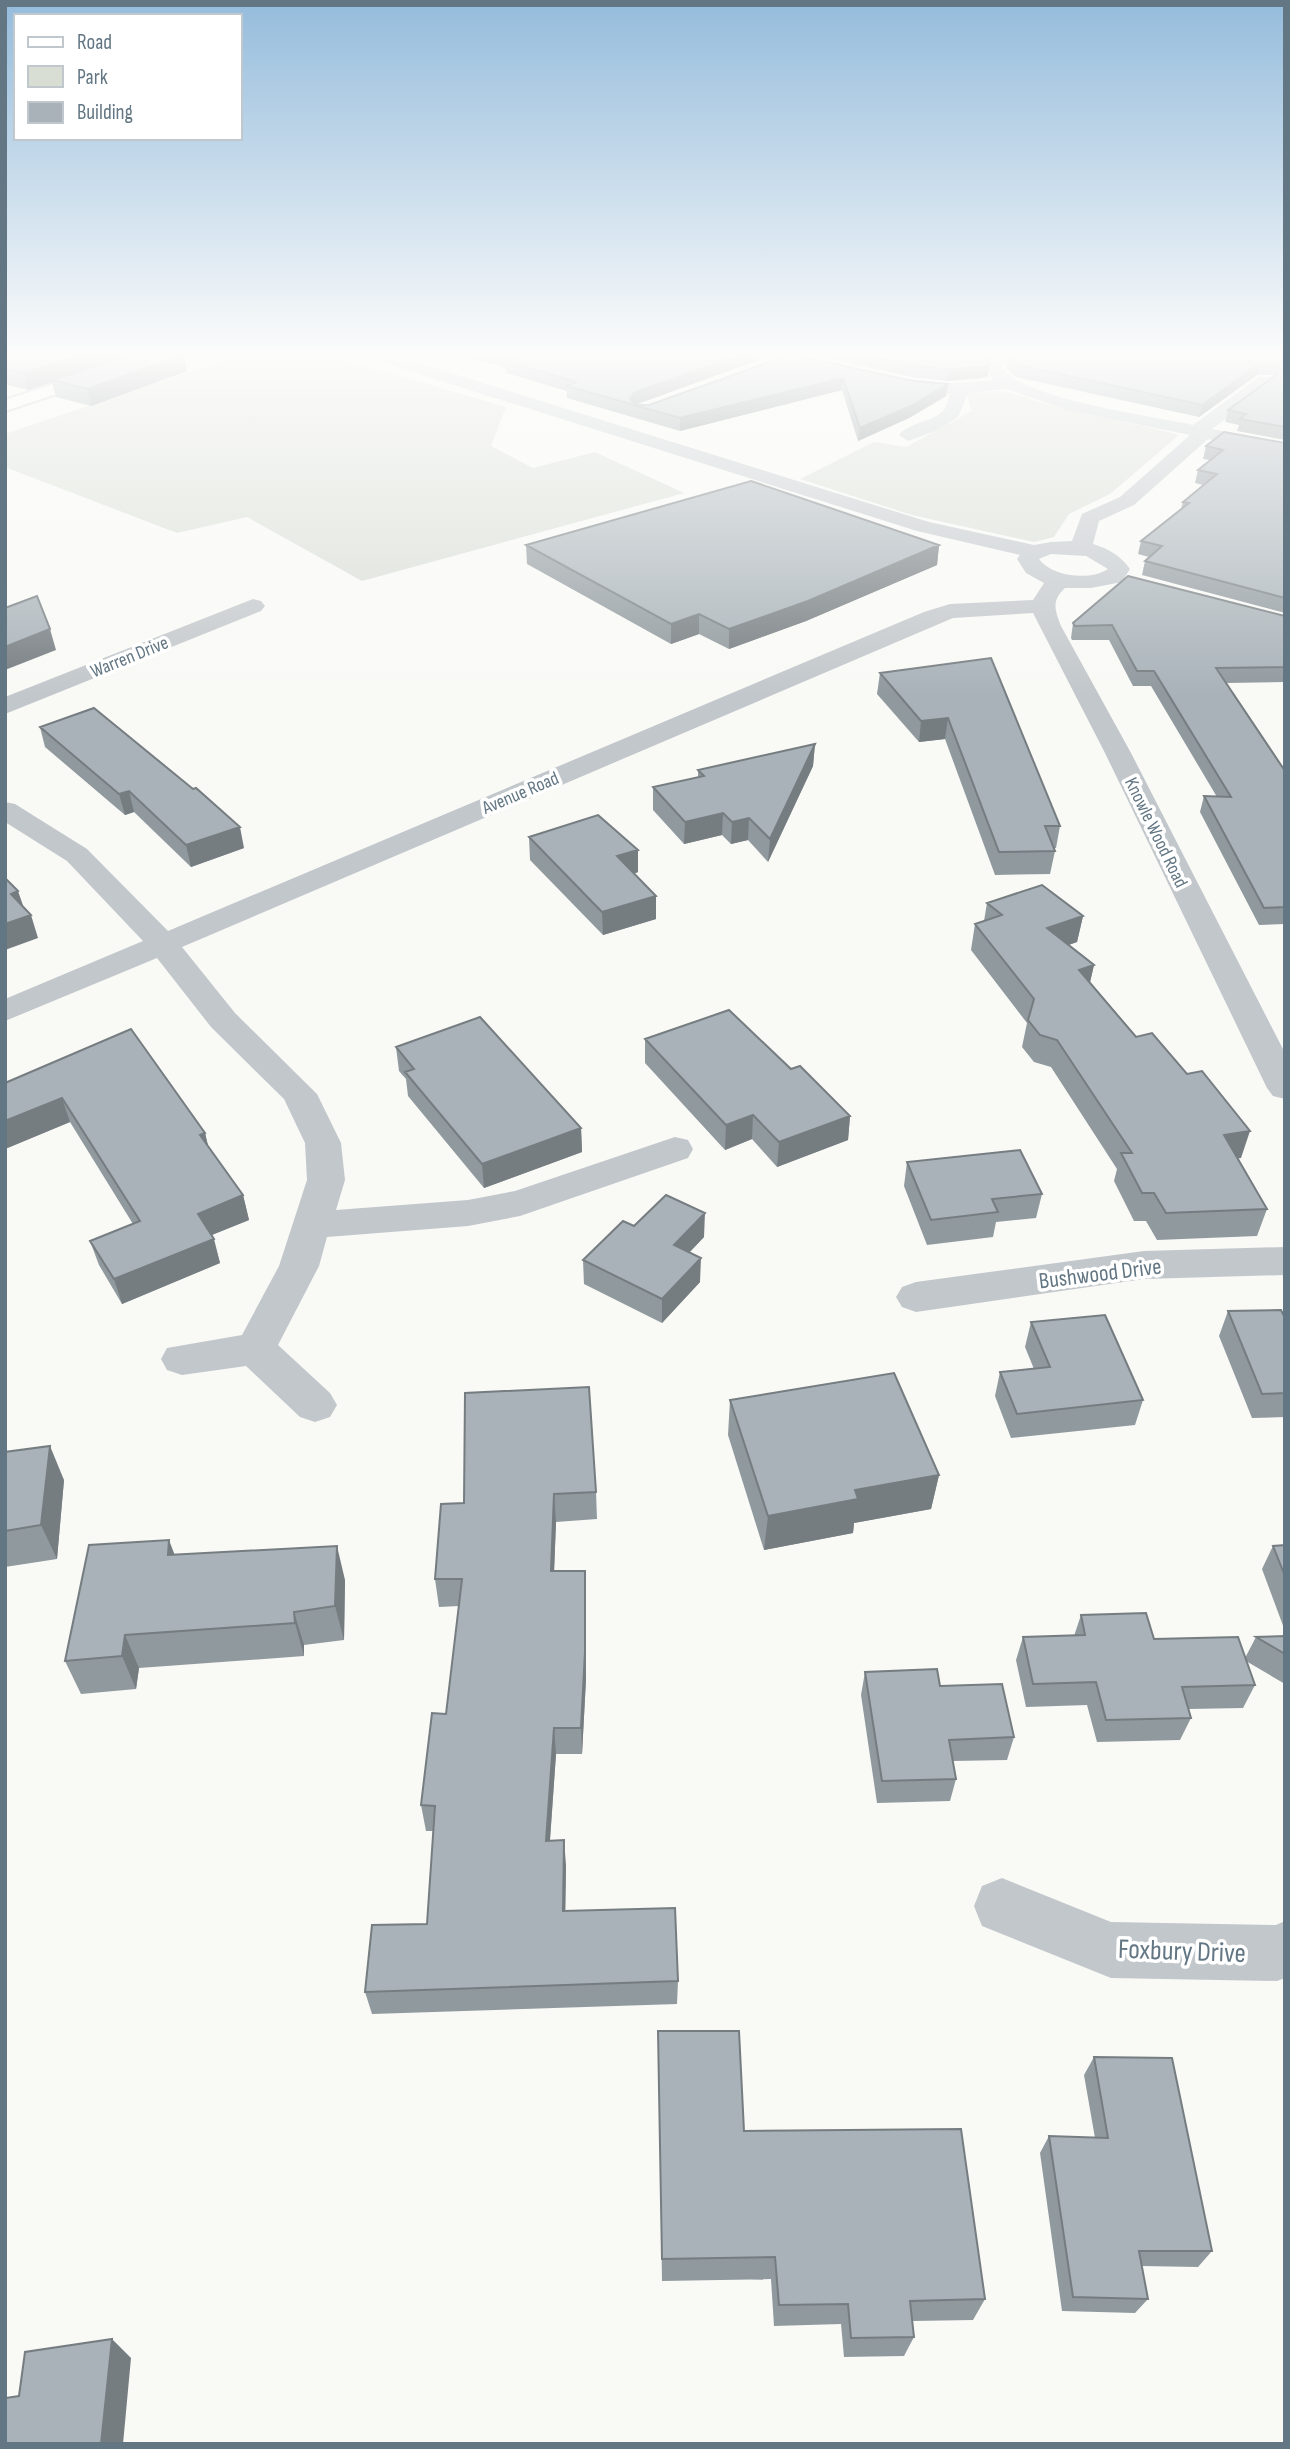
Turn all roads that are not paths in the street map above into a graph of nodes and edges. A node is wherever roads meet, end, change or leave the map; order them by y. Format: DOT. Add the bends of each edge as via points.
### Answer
graph roads {
  1 [pos="734,467"];
  2 [pos="1162,467"];
  3 [pos="1081,548"];
  4 [pos="1034,552"];
  5 [pos="1114,577"];
  6 [pos="1060,580"];
  7 [pos="1141,584"];
  8 [pos="253,606"];
  9 [pos="1042,606"];
  10 [pos="5,706"];
  11 [pos="5,810"];
  12 [pos="163,944"];
  13 [pos="5,1011"];
  14 [pos="1252,1023"];
  15 [pos="1285,1027"];
  16 [pos="1285,1088"];
  17 [pos="675,1149"];
  18 [pos="312,1225"];
  19 [pos="1285,1261"];
  20 [pos="916,1297"];
  21 [pos="256,1349"];
  22 [pos="182,1359"];
  23 [pos="315,1405"];
  24 [pos="1002,1906"];
  25 [pos="1285,1949"];
  1 -- 4 [label="street" via="924,527"];
  2 -- 3 [label="street" via="1127,500 1089,518"];
  3 -- 4 [label="street"];
  3 -- 5 [label="street" via="1114,561 1119,569"];
  4 -- 6 [label="street" via="1028,559 1032,569"];
  5 -- 6 [label="street"];
  5 -- 7 [label="street"];
  6 -- 9 [label="street" via="1047,592"];
  8 -- 10 [label="street, Warren Drive"];
  9 -- 12 [label="street, Avenue Road" via="989,607 932,617"];
  9 -- 14 [label="street, Knowle Wood Road"];
  11 -- 12 [label="street" via="77,855"];
  12 -- 13 [label="street, Avenue Road"];
  12 -- 18 [label="street" via="223,1020 299,1094 323,1143 326,1180"];
  14 -- 15 [label="street"];
  14 -- 16 [label="street, Knowle Wood Road"];
  17 -- 18 [label="street" via="520,1203 468,1213"];
  18 -- 21 [label="street" via="299,1266"];
  19 -- 20 [label="street, Bushwood Drive" via="1144,1265"];
  21 -- 22 [label="street"];
  21 -- 23 [label="street"];
  24 -- 25 [label="street, Foxbury Drive" via="1111,1950 1277,1953"];
}
